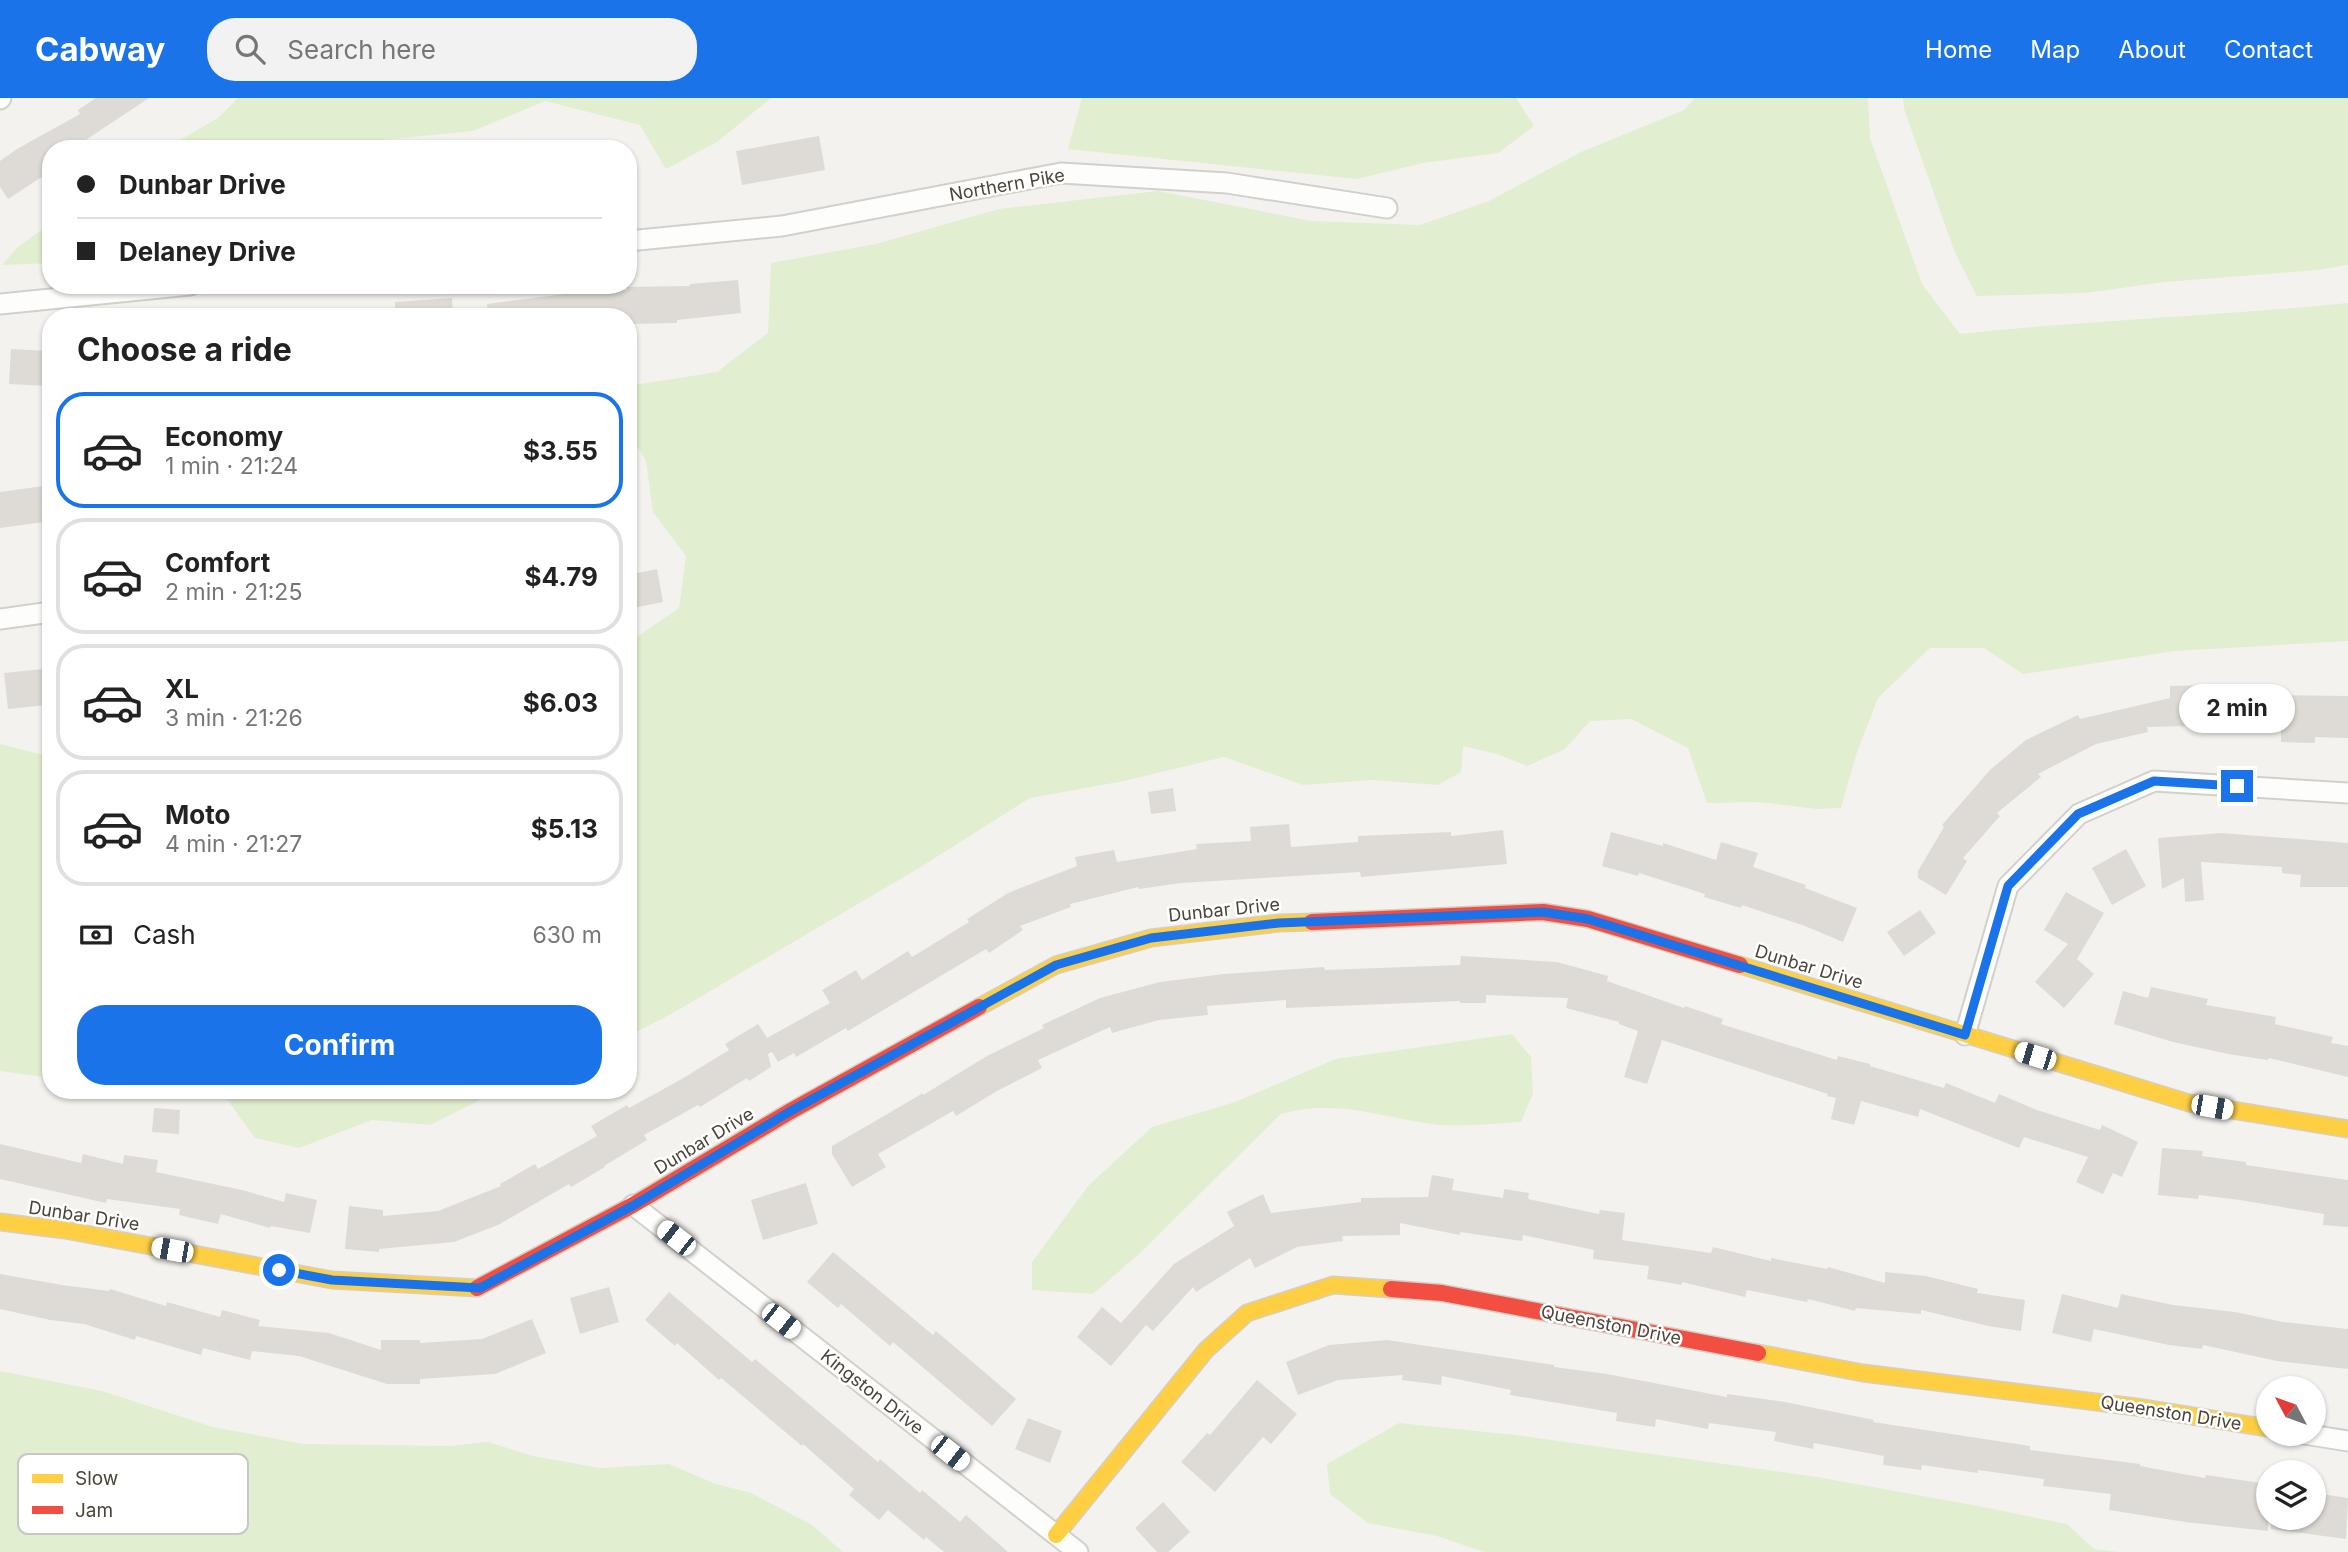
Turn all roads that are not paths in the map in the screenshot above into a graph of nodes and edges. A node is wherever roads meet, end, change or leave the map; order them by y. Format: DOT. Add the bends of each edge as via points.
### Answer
graph roads {
  1 [pos="1387,208"];
  2 [pos="637,240"];
  3 [pos="100,294"];
  4 [pos="0,304"];
  5 [pos="42,613"];
  6 [pos="0,619"];
  7 [pos="2348,793"];
  8 [pos="1965,1035"];
  9 [pos="2348,1129"];
  10 [pos="634,1205"];
  11 [pos="0,1222"];
  12 [pos="2256,1426"];
  13 [pos="2326,1437"];
  14 [pos="2348,1441"];
  15 [pos="1056,1535"];
  16 [pos="1078,1552"];
  1 -- 2 [label="street, Northern Pike" via="1227,183 1061,173 782,226"];
  3 -- 4 [label="street"];
  5 -- 6 [label="street"];
  7 -- 8 [label="street" via="2154,781 2078,814 2008,886"];
  8 -- 9 [label="street, Dunbar Drive" via="2189,1103"];
  8 -- 10 [label="street, Dunbar Drive" via="1588,919 1543,912 1279,923 1151,938 1056,965 789,1112"];
  10 -- 11 [label="street, Dunbar Drive" via="480,1288 332,1280"];
  10 -- 15 [label="street, Kingston Drive"];
  12 -- 15 [label="street, Queenston Drive" via="1863,1373 1442,1293 1334,1285 1247,1313 1206,1350"];
  13 -- 14 [label="street"];
  15 -- 16 [label="street, Kingston Drive"];
}
